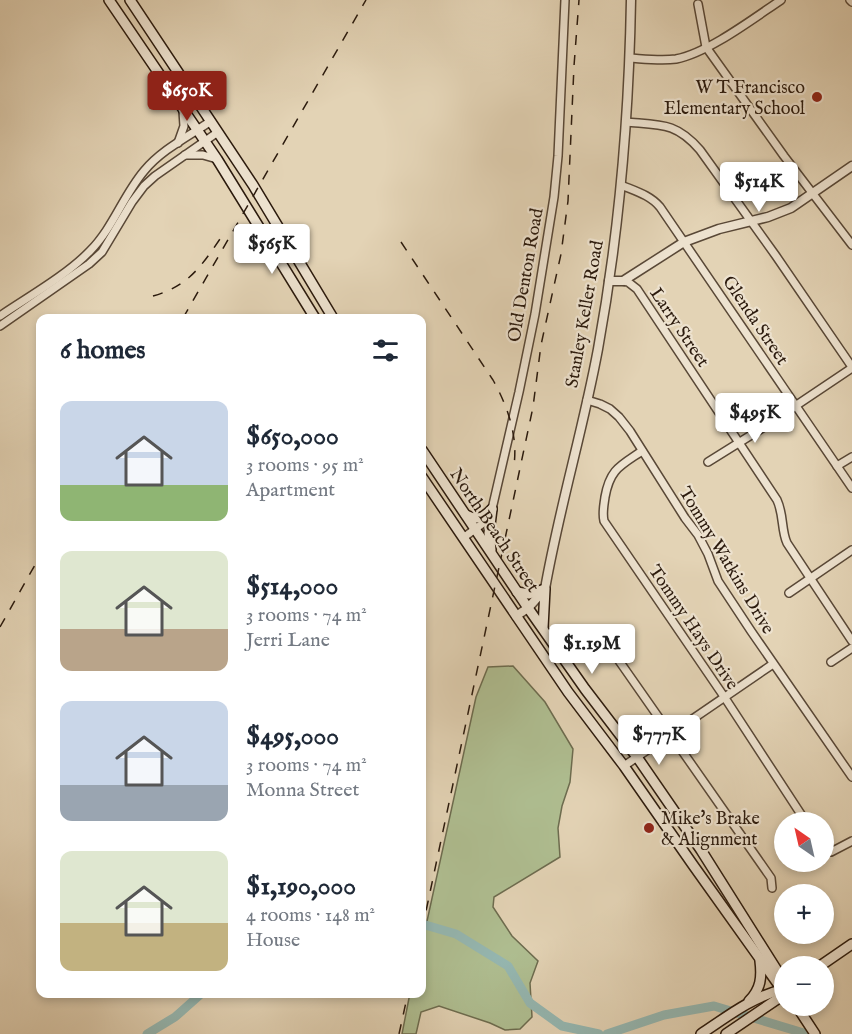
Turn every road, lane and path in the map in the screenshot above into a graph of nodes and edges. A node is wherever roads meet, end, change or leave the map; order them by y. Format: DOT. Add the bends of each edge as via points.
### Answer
graph roads {
  1 [pos="109,0"];
  2 [pos="130,0"];
  3 [pos="565,0"];
  4 [pos="631,0"];
  5 [pos="781,0"];
  6 [pos="698,4"];
  7 [pos="146,24"];
  8 [pos="132,34"];
  9 [pos="706,47"];
  10 [pos="630,58"];
  11 [pos="169,59"];
  12 [pos="156,69"];
  13 [pos="183,108"];
  14 [pos="211,121"];
  15 [pos="626,122"];
  16 [pos="198,130"];
  17 [pos="218,132"];
  18 [pos="205,141"];
  19 [pos="178,143"];
  20 [pos="185,155"];
  21 [pos="217,159"];
  22 [pos="852,166"];
  23 [pos="621,186"];
  24 [pos="812,194"];
  25 [pos="750,221"];
  26 [pos="684,242"];
  27 [pos="852,245"];
  28 [pos="609,280"];
  29 [pos="623,281"];
  30 [pos="313,314"];
  31 [pos="329,314"];
  32 [pos="0,316"];
  33 [pos="0,326"];
  34 [pos="852,367"];
  35 [pos="586,400"];
  36 [pos="795,405"];
  37 [pos="739,442"];
  38 [pos="642,451"];
  39 [pos="426,456"];
  40 [pos="852,457"];
  41 [pos="708,462"];
  42 [pos="837,466"];
  43 [pos="426,483"];
  44 [pos="852,488"];
  45 [pos="492,509"];
  46 [pos="466,515"];
  47 [pos="475,529"];
  48 [pos="463,538"];
  49 [pos="852,550"];
  50 [pos="492,553"];
  51 [pos="810,578"];
  52 [pos="545,589"];
  53 [pos="517,592"];
  54 [pos="789,593"];
  55 [pos="528,608"];
  56 [pos="516,616"];
  57 [pos="544,630"];
  58 [pos="852,641"];
  59 [pos="852,648"];
  60 [pos="615,656"];
  61 [pos="831,662"];
  62 [pos="773,664"];
  63 [pos="724,698"];
  64 [pos="671,734"];
  65 [pos="637,757"];
  66 [pos="624,766"];
  67 [pos="852,777"];
  68 [pos="799,812"];
  69 [pos="852,841"];
  70 [pos="701,850"];
  71 [pos="834,850"];
  72 [pos="688,858"];
  73 [pos="772,888"];
  74 [pos="852,944"];
  75 [pos="834,956"];
  76 [pos="760,959"];
  77 [pos="774,966"];
  78 [pos="774,978"];
  79 [pos="774,992"];
  80 [pos="774,1001"];
  81 [pos="748,1002"];
  82 [pos="803,1016"];
  83 [pos="701,1034"];
  84 [pos="726,1034"];
  85 [pos="815,1034"];
  1 -- 8 [label="main road"];
  2 -- 7 [label="main road"];
  3 -- 45 [label="street, Old Denton Road" via="554,197 531,332"];
  4 -- 10 [label="street, Stanley Keller Road"];
  5 -- 9 [label="street"];
  6 -- 9 [label="street"];
  7 -- 8 [label="main road"];
  7 -- 11 [label="main road"];
  8 -- 12 [label="main road"];
  9 -- 10 [label="street" via="675,59"];
  9 -- 24 [label="street"];
  10 -- 15 [label="street, Stanley Keller Road"];
  11 -- 12 [label="main road"];
  11 -- 14 [label="main road"];
  12 -- 13 [label="main road"];
  13 -- 16 [label="main road"];
  13 -- 19 [label="street" via="185,119"];
  14 -- 16 [label="street"];
  14 -- 17 [label="main road"];
  15 -- 23 [label="street, Stanley Keller Road"];
  15 -- 25 [label="street" via="672,128 691,139"];
  16 -- 18 [label="main road"];
  16 -- 19 [label="street"];
  17 -- 18 [label="street"];
  17 -- 31 [label="main road"];
  18 -- 20 [label="street"];
  18 -- 21 [label="main road"];
  19 -- 32 [label="street" via="144,170 104,235 78,263"];
  20 -- 21 [label="street"];
  20 -- 33 [label="street" via="144,186 102,252"];
  21 -- 30 [label="main road"];
  22 -- 24 [label="street"];
  23 -- 26 [label="street, Glenda Street" via="655,201"];
  23 -- 28 [label="street, Stanley Keller Road"];
  24 -- 25 [label="street" via="791,208"];
  24 -- 27 [label="street"];
  25 -- 26 [label="street"];
  25 -- 34 [label="street"];
  26 -- 29 [label="street"];
  26 -- 36 [label="street, Glenda Street"];
  28 -- 29 [label="street"];
  28 -- 35 [label="street, Stanley Keller Road"];
  29 -- 37 [label="street, Larry Street" via="637,289"];
  34 -- 36 [label="street"];
  35 -- 38 [label="street, Tommy Watkins Drive" via="619,417"];
  35 -- 52 [label="street, Stanley Keller Road"];
  36 -- 37 [label="street"];
  36 -- 42 [label="street, Glenda Street"];
  37 -- 41 [label="street"];
  37 -- 51 [label="street, Larry Street" via="777,500 784,537"];
  38 -- 62 [label="street, Tommy Watkins Drive" via="698,535 718,580"];
  38 -- 63 [label="street, Tommy Hays Drive" via="610,476 604,521"];
  39 -- 46 [label="main road, North Beach Street"];
  40 -- 42 [label="street"];
  42 -- 44 [label="street, Glenda Street"];
  43 -- 48 [label="main road, North Beach Street"];
  45 -- 46 [label="main road" via="480,518"];
  45 -- 47 [label="street, Old Denton Road" via="486,521"];
  45 -- 50 [label="main road"];
  46 -- 47 [label="main road, North Beach Street"];
  47 -- 48 [label="street, Old Denton Road"];
  47 -- 50 [label="main road, North Beach Street"];
  48 -- 56 [label="main road, North Beach Street"];
  49 -- 51 [label="street"];
  50 -- 53 [label="main road, North Beach Street"];
  51 -- 54 [label="street"];
  51 -- 58 [label="street, Larry Street"];
  52 -- 53 [label="main road" via="529,594"];
  52 -- 55 [label="street, Stanley Keller Road"];
  52 -- 57 [label="main road"];
  53 -- 55 [label="main road, North Beach Street"];
  55 -- 56 [label="street, Stanley Keller Road"];
  55 -- 57 [label="main road, North Beach Street"];
  56 -- 66 [label="main road, North Beach Street"];
  57 -- 65 [label="main road, North Beach Street"];
  59 -- 61 [label="street"];
  60 -- 64 [label="street"];
  62 -- 63 [label="street"];
  62 -- 67 [label="street, Tommy Watkins Drive"];
  63 -- 64 [label="street"];
  63 -- 68 [label="street, Tommy Hays Drive"];
  64 -- 65 [label="street"];
  64 -- 73 [label="street" via="771,878"];
  65 -- 66 [label="street"];
  65 -- 70 [label="main road, North Beach Street"];
  66 -- 72 [label="main road, North Beach Street"];
  69 -- 71 [label="street"];
  70 -- 72 [label="main road"];
  70 -- 77 [label="main road, North Beach Street"];
  72 -- 76 [label="main road, North Beach Street"];
  74 -- 75 [label="main road"];
  76 -- 78 [label="main road, North Beach Street"];
  76 -- 81 [label="main road" via="761,982"];
  79 -- 81 [label="main road"];
  80 -- 84 [label="main road"];
  81 -- 83 [label="main road"];
  82 -- 85 [label="main road"];
}
